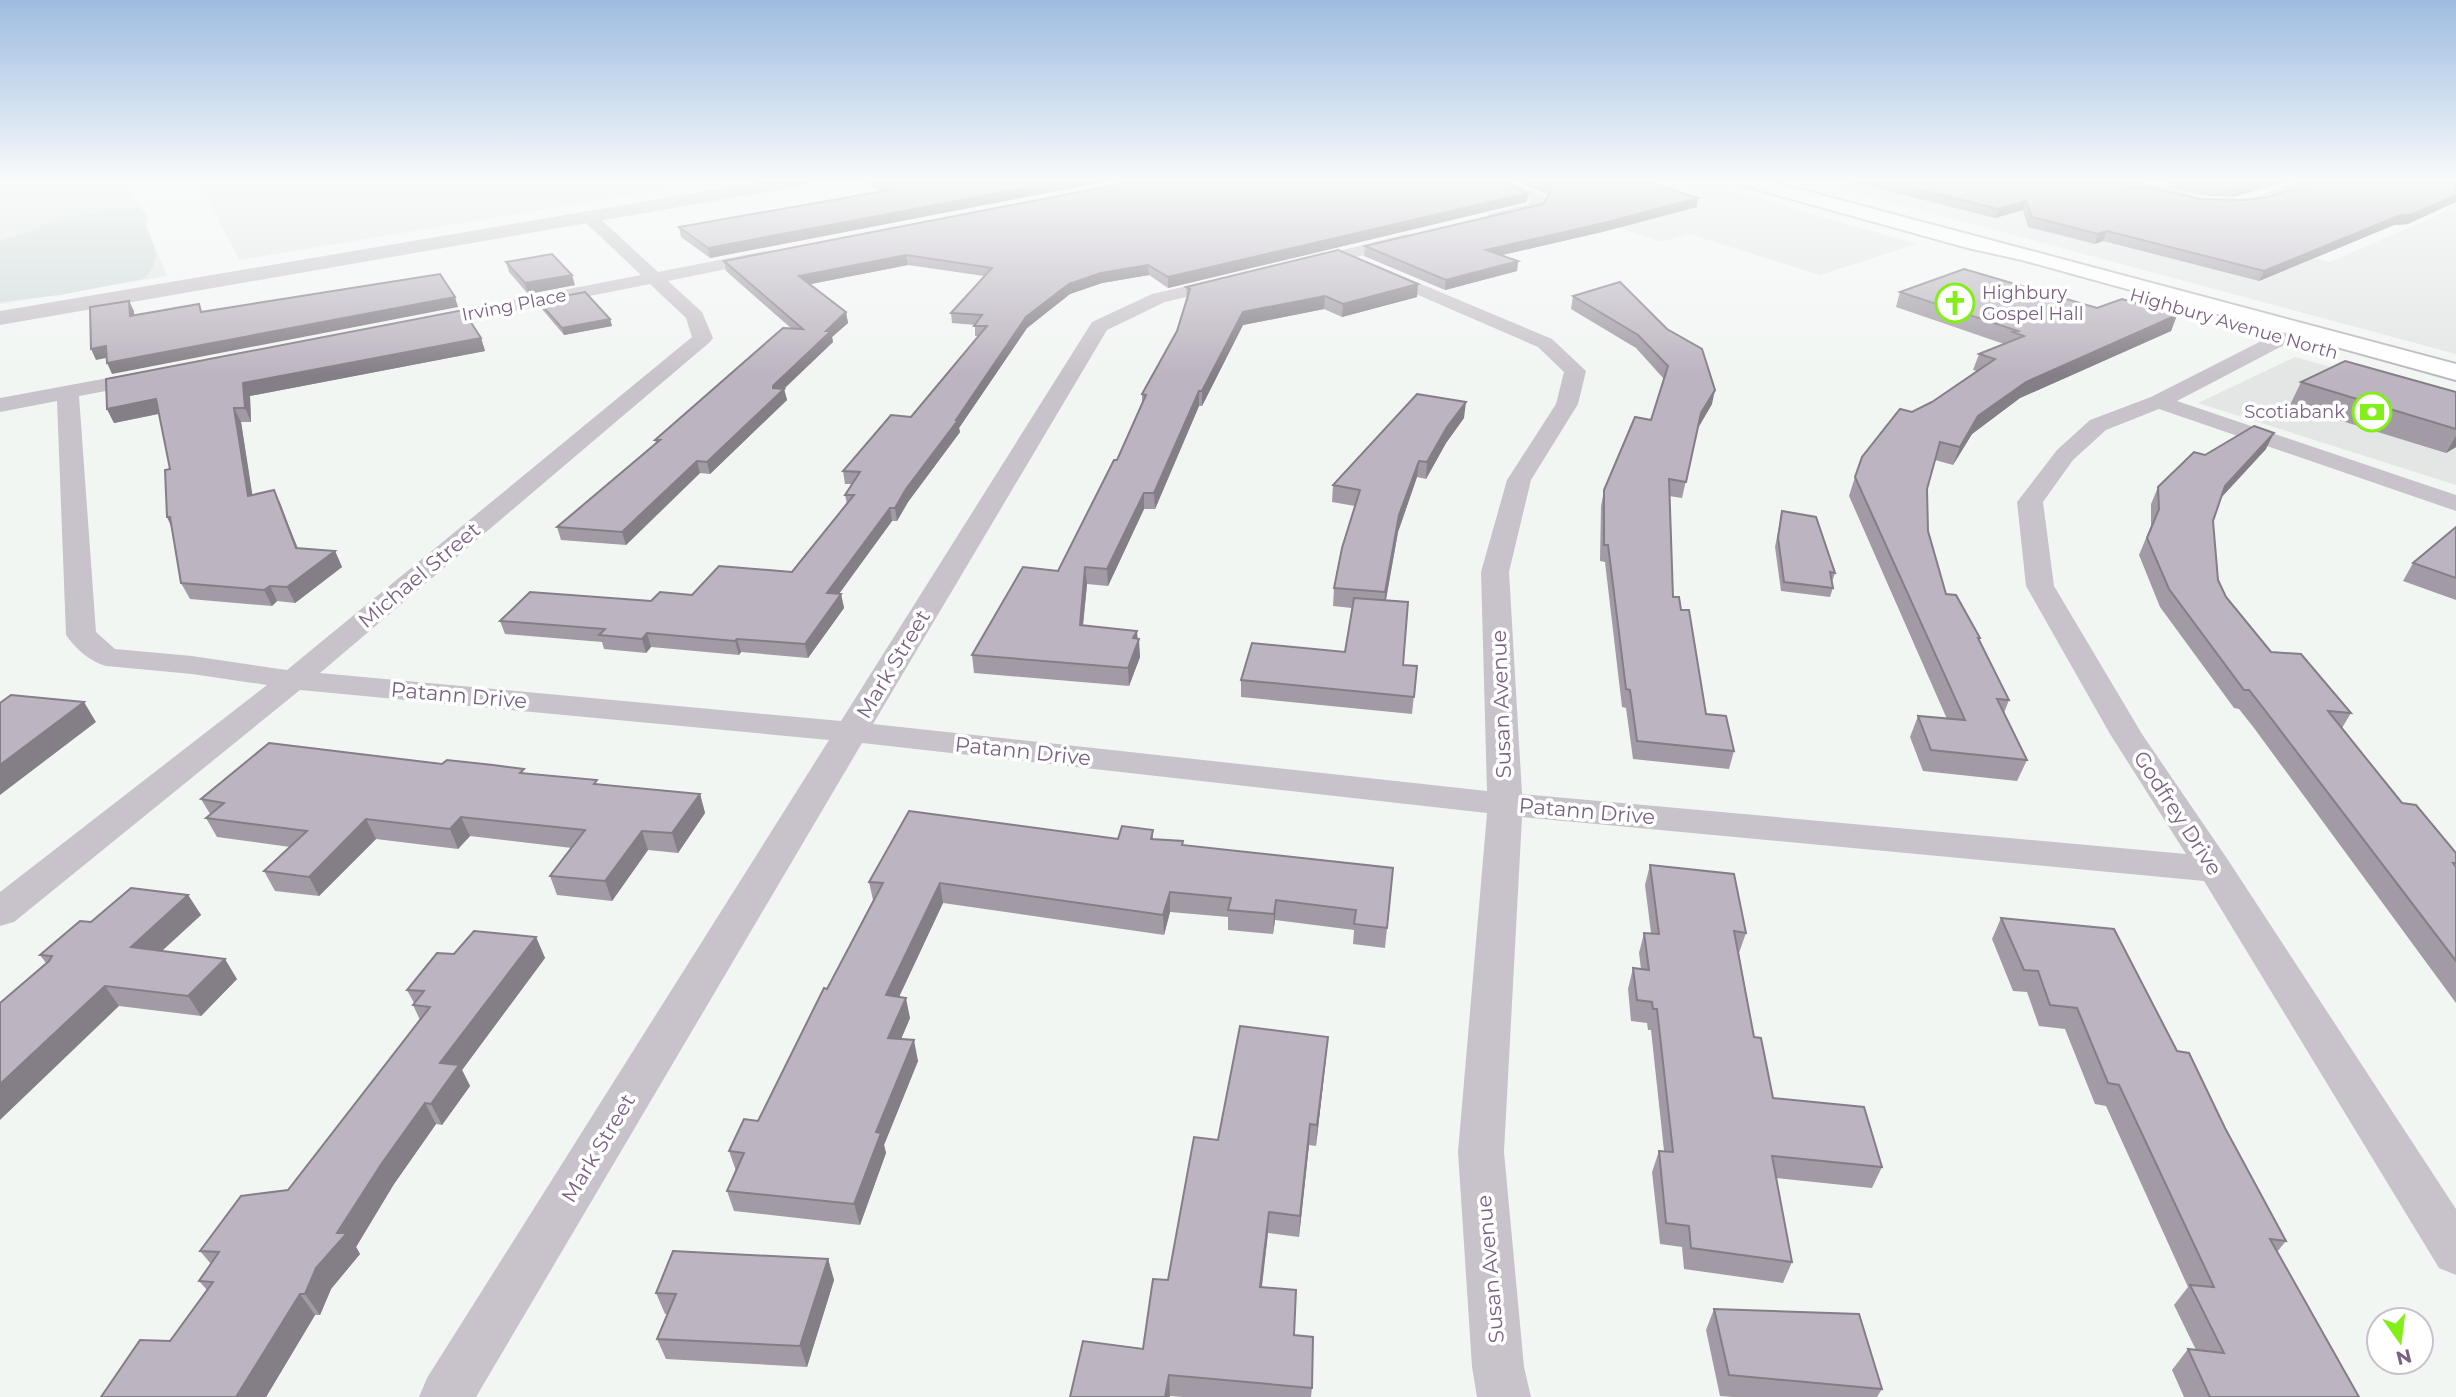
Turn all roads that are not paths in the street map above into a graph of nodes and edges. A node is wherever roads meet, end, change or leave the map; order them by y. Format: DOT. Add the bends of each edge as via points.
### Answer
graph roads {
  1 [pos="425,245"];
  2 [pos="619,245"];
  3 [pos="1385,245"];
  4 [pos="1978,245"];
  5 [pos="788,251"];
  6 [pos="1343,256"];
  7 [pos="653,278"];
  8 [pos="0,318"];
  9 [pos="408,326"];
  10 [pos="2291,333"];
  11 [pos="2456,372"];
  12 [pos="163,374"];
  13 [pos="2456,387"];
  14 [pos="68,392"];
  15 [pos="2159,402"];
  16 [pos="0,405"];
  17 [pos="2456,503"];
  18 [pos="293,680"];
  19 [pos="852,732"];
  20 [pos="1505,804"];
  21 [pos="2215,869"];
  22 [pos="0,912"];
  23 [pos="2456,1252"];
  24 [pos="446,1397"];
  25 [pos="1504,1397"];
  1 -- 8 [label="street"];
  2 -- 7 [label="street, Michael Street"];
  3 -- 6 [label="street, Mark Street"];
  4 -- 10 [label="main road, Highbury Avenue North" via="2011,261"];
  5 -- 7 [label="street, Irving Place"];
  6 -- 19 [label="street, Mark Street" via="1159,298 1099,326"];
  6 -- 20 [label="street, Susan Avenue" via="1545,343 1575,372 1567,404 1520,480 1495,572"];
  7 -- 9 [label="street, Irving Place"];
  7 -- 18 [label="street, Michael Street" via="695,316 703,338"];
  10 -- 11 [label="main road, Highbury Avenue North"];
  10 -- 13 [label="main road, Highbury Avenue North"];
  10 -- 15 [label="street, Godfrey Drive"];
  12 -- 14 [label="street"];
  14 -- 16 [label="street"];
  14 -- 18 [label="street, Patann Drive" via="81,635 106,657"];
  15 -- 17 [label="street"];
  15 -- 21 [label="street, Godfrey Drive" via="2098,425 2065,455 2030,502 2031,514 2040,586 2126,734"];
  18 -- 19 [label="street, Patann Drive"];
  18 -- 22 [label="street, Michael Street"];
  19 -- 20 [label="street, Patann Drive"];
  19 -- 24 [label="street, Mark Street"];
  20 -- 21 [label="street, Patann Drive"];
  20 -- 25 [label="street, Susan Avenue" via="1481,1152"];
  21 -- 23 [label="street, Godfrey Drive"];
}
